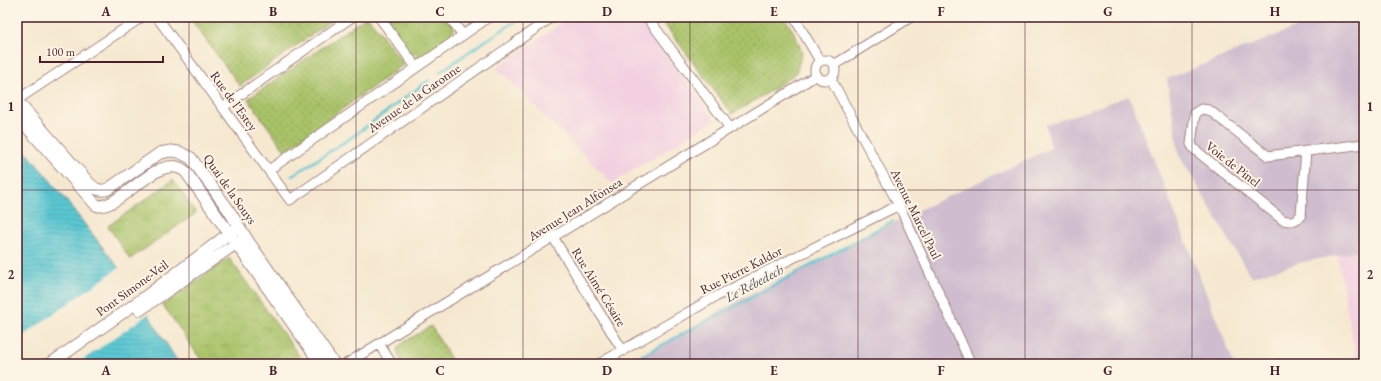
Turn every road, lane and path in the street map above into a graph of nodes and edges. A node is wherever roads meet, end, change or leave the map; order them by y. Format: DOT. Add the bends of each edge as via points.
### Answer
graph roads {
  1 [pos="142,17"];
  2 [pos="157,17"];
  3 [pos="352,17"];
  4 [pos="379,17"];
  5 [pos="449,17"];
  6 [pos="489,17"];
  7 [pos="552,17"];
  8 [pos="647,17"];
  9 [pos="794,17"];
  10 [pos="911,17"];
  11 [pos="463,35"];
  12 [pos="820,61"];
  13 [pos="834,65"];
  14 [pos="416,67"];
  15 [pos="817,75"];
  16 [pos="831,79"];
  17 [pos="17,101"];
  18 [pos="223,107"];
  19 [pos="17,116"];
  20 [pos="730,128"];
  21 [pos="1364,144"];
  22 [pos="1306,151"];
  23 [pos="269,170"];
  24 [pos="290,200"];
  25 [pos="899,205"];
  26 [pos="242,232"];
  27 [pos="229,234"];
  28 [pos="553,237"];
  29 [pos="236,243"];
  30 [pos="210,254"];
  31 [pos="379,344"];
  32 [pos="622,351"];
  33 [pos="50,364"];
  34 [pos="62,364"];
  35 [pos="321,364"];
  36 [pos="334,364"];
  37 [pos="346,364"];
  38 [pos="392,364"];
  39 [pos="599,364"];
  40 [pos="971,364"];
  1 -- 17 [label="street"];
  2 -- 18 [label="street, Rue de l'Estey"];
  3 -- 18 [label="street"];
  4 -- 14 [label="street"];
  5 -- 11 [label="street"];
  6 -- 11 [label="street, Avenue de la Garonne"];
  7 -- 24 [label="street, Avenue de la Garonne"];
  8 -- 20 [label="street"];
  9 -- 12 [label="street"];
  10 -- 13 [label="street"];
  11 -- 14 [label="street, Avenue de la Garonne"];
  12 -- 13 [label="street" via="828,60"];
  12 -- 15 [label="street" via="815,67"];
  13 -- 16 [label="street" via="835,74"];
  14 -- 23 [label="street, Avenue de la Garonne"];
  15 -- 16 [label="street" via="822,80"];
  15 -- 20 [label="street, Avenue Jean Alfonsea"];
  16 -- 25 [label="street, Avenue Marcel Paul"];
  17 -- 26 [label="main road, Quai de la Souys" via="94,188 99,190 108,188 160,153 179,152 191,158"];
  18 -- 23 [label="street, Rue de l'Estey"];
  19 -- 27 [label="main road, Quai de la Souys" via="96,205 109,204 156,171 176,166 186,172"];
  20 -- 28 [label="street, Avenue Jean Alfonsea"];
  21 -- 22 [label="street, Voie de Pinel"];
  22 -- 22 [label="street, Voie de Pinel" via="1268,156 1209,110 1201,109 1195,113 1191,144 1194,149 1283,220 1292,221 1301,215"];
  23 -- 24 [label="street, Rue de l'Estey"];
  25 -- 32 [label="street, Rue Pierre Kaldor" via="713,298"];
  25 -- 40 [label="street, Avenue Marcel Paul"];
  26 -- 27 [label="main road, Pont Simone-Veil"];
  26 -- 29 [label="main road, Pont Simone-Veil"];
  26 -- 36 [label="main road, Quai de la Souys"];
  27 -- 29 [label="main road, Quai de la Souys"];
  27 -- 30 [label="main road, Pont Simone-Veil"];
  28 -- 31 [label="street, Avenue Jean Alfonsea"];
  28 -- 32 [label="street, Rue Aimé Césaire"];
  29 -- 30 [label="main road, Pont Simone-Veil"];
  29 -- 35 [label="main road, Quai de la Souys"];
  30 -- 33 [label="main road, Pont Simone-Veil" via="145,296"];
  30 -- 34 [label="main road, Pont Simone-Veil"];
  31 -- 37 [label="street, Avenue Jean Alfonsea"];
  31 -- 38 [label="street"];
  32 -- 39 [label="street, Rue Pierre Kaldor"];
}
